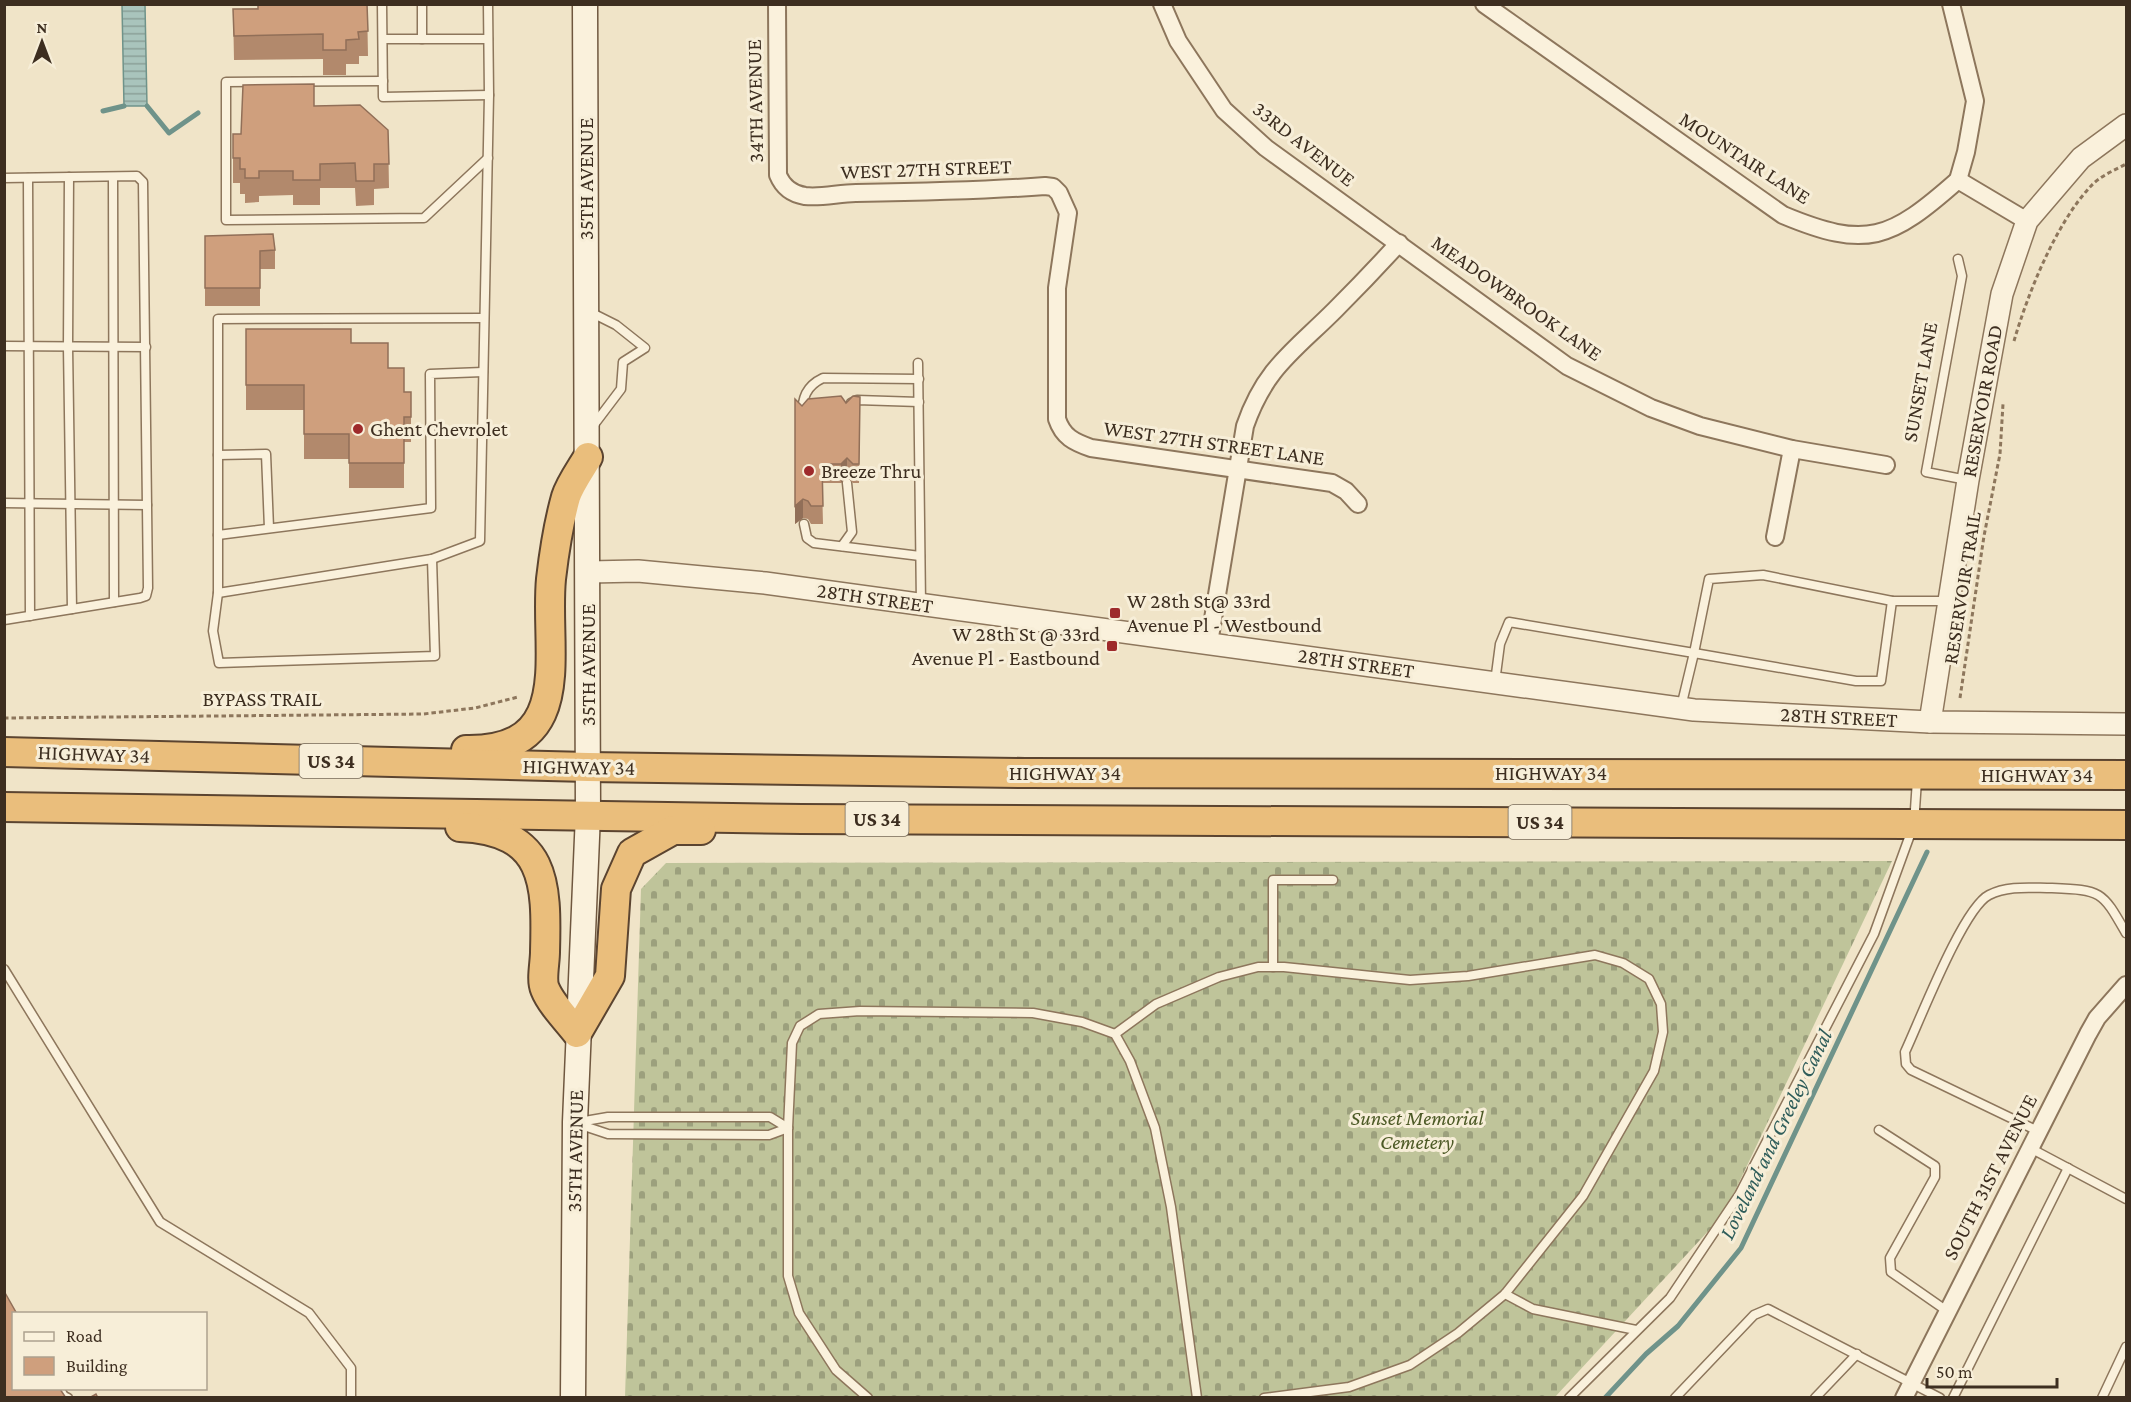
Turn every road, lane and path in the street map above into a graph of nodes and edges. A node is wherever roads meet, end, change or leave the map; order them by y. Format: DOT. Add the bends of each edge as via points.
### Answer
graph roads {
  1 [pos="382,4"];
  2 [pos="422,4"];
  3 [pos="488,4"];
  4 [pos="585,4"];
  5 [pos="777,4"];
  6 [pos="1162,4"];
  7 [pos="1484,4"];
  8 [pos="1951,4"];
  9 [pos="383,39"];
  10 [pos="422,39"];
  11 [pos="488,39"];
  12 [pos="383,81"];
  13 [pos="489,95"];
  14 [pos="2127,125"];
  15 [pos="488,158"];
  16 [pos="2127,164"];
  17 [pos="69,177"];
  18 [pos="113,177"];
  19 [pos="4,178"];
  20 [pos="28,178"];
  21 [pos="1958,180"];
  22 [pos="792,192"];
  23 [pos="2027,222"];
  24 [pos="1399,243"];
  25 [pos="1958,259"];
  26 [pos="587,310"];
  27 [pos="484,318"];
  28 [pos="4,346"];
  29 [pos="2013,346"];
  30 [pos="30,347"];
  31 [pos="68,347"];
  32 [pos="113,347"];
  33 [pos="146,347"];
  34 [pos="918,363"];
  35 [pos="483,372"];
  36 [pos="919,379"];
  37 [pos="2003,398"];
  38 [pos="919,402"];
  39 [pos="847,415"];
  40 [pos="802,418"];
  41 [pos="1061,430"];
  42 [pos="588,445"];
  43 [pos="1792,449"];
  44 [pos="218,455"];
  45 [pos="1886,465"];
  46 [pos="1237,469"];
  47 [pos="1968,480"];
  48 [pos="847,483"];
  49 [pos="4,503"];
  50 [pos="29,503"];
  51 [pos="71,504"];
  52 [pos="114,504"];
  53 [pos="1358,504"];
  54 [pos="147,505"];
  55 [pos="804,524"];
  56 [pos="269,528"];
  57 [pos="218,534"];
  58 [pos="1775,537"];
  59 [pos="842,546"];
  60 [pos="920,556"];
  61 [pos="432,558"];
  62 [pos="589,572"];
  63 [pos="218,593"];
  64 [pos="1892,601"];
  65 [pos="1948,601"];
  66 [pos="114,602"];
  67 [pos="921,604"];
  68 [pos="72,609"];
  69 [pos="30,616"];
  70 [pos="4,621"];
  71 [pos="1209,643"];
  72 [pos="1694,653"];
  73 [pos="1495,682"];
  74 [pos="518,697"];
  75 [pos="1960,698"];
  76 [pos="1681,708"];
  77 [pos="4,718"];
  78 [pos="1930,722"];
  79 [pos="2127,724"];
  80 [pos="4,752"];
  81 [pos="75,754"];
  82 [pos="588,767"];
  83 [pos="1918,774"];
  84 [pos="2127,775"];
  85 [pos="4,807"];
  86 [pos="231,812"];
  87 [pos="588,814"];
  88 [pos="802,819"];
  89 [pos="1914,824"];
  90 [pos="2127,825"];
  91 [pos="1333,880"];
  92 [pos="2127,933"];
  93 [pos="1273,967"];
  94 [pos="4,969"];
  95 [pos="2127,985"];
  96 [pos="577,1033"];
  97 [pos="1115,1034"];
  98 [pos="575,1122"];
  99 [pos="788,1128"];
  100 [pos="1879,1130"];
  101 [pos="2038,1131"];
  102 [pos="2030,1148"];
  103 [pos="2068,1168"];
  104 [pos="2127,1199"];
  105 [pos="1505,1294"];
  106 [pos="1947,1311"];
  107 [pos="1636,1330"];
  108 [pos="2127,1347"];
  109 [pos="1857,1354"];
  110 [pos="1912,1382"];
  111 [pos="1955,1397"];
  112 [pos="351,1398"];
  113 [pos="573,1398"];
  114 [pos="868,1398"];
  115 [pos="1197,1398"];
  116 [pos="1264,1398"];
  117 [pos="1569,1398"];
  118 [pos="1675,1398"];
  119 [pos="1815,1398"];
  120 [pos="1904,1398"];
  121 [pos="1940,1398"];
  122 [pos="2102,1398"];
  1 -- 9 [label="lane"];
  2 -- 10 [label="lane"];
  3 -- 11 [label="lane"];
  4 -- 26 [label="main road, 35TH AVENUE"];
  5 -- 22 [label="street, 34TH AVENUE" via="778,175 782,185"];
  6 -- 24 [label="street, 33RD AVENUE" via="1178,40 1224,110 1266,147"];
  7 -- 21 [label="street, MOUNTAIR LANE" via="1783,215 1821,231 1848,236 1886,232 1925,209"];
  8 -- 21 [label="street" via="1976,101"];
  9 -- 10 [label="lane"];
  9 -- 12 [label="lane"];
  10 -- 11 [label="lane"];
  11 -- 13 [label="lane"];
  12 -- 13 [label="lane" via="383,97"];
  12 -- 15 [label="lane" via="226,82 226,220 424,218"];
  13 -- 15 [label="lane"];
  14 -- 23 [label="street, RESERVOIR ROAD" via="2081,158"];
  15 -- 27 [label="lane"];
  16 -- 29 [label="path" via="2092,184 2067,220 2028,293"];
  17 -- 18 [label="lane"];
  17 -- 20 [label="lane"];
  17 -- 31 [label="lane"];
  18 -- 32 [label="lane"];
  18 -- 33 [label="lane" via="137,176 145,190"];
  19 -- 20 [label="lane"];
  20 -- 30 [label="lane"];
  21 -- 23 [label="street"];
  22 -- 41 [label="street, WEST 27TH STREET" via="816,197 1053,187 1068,213 1058,288"];
  23 -- 47 [label="street, RESERVOIR ROAD" via="2002,294"];
  24 -- 43 [label="street, MEADOWBROOK LANE" via="1567,366 1651,408 1700,426"];
  24 -- 46 [label="street" via="1334,312 1279,362 1264,382 1245,426"];
  25 -- 47 [label="lane, SUNSET LANE" via="1962,276 1926,472"];
  26 -- 42 [label="main road, 35TH AVENUE"];
  26 -- 42 [label="lane" via="616,325 645,348 622,362 621,389"];
  27 -- 35 [label="lane"];
  27 -- 44 [label="lane" via="218,319"];
  28 -- 30 [label="lane"];
  30 -- 31 [label="lane"];
  30 -- 50 [label="lane"];
  31 -- 32 [label="lane"];
  31 -- 51 [label="lane"];
  32 -- 33 [label="lane"];
  32 -- 52 [label="lane"];
  33 -- 54 [label="lane"];
  34 -- 36 [label="lane"];
  35 -- 56 [label="lane" via="430,374 431,508"];
  35 -- 61 [label="lane" via="480,541"];
  36 -- 38 [label="lane"];
  36 -- 40 [label="lane" via="823,378 810,384"];
  37 -- 75 [label="path, RESERVOIR TRAIL" via="2000,454"];
  38 -- 39 [label="lane" via="858,400 849,404"];
  38 -- 60 [label="lane"];
  41 -- 46 [label="street, WEST 27TH STREET LANE" via="1077,443 1091,447"];
  42 -- 62 [label="main road, 35TH AVENUE"];
  42 -- 81 [label="highway" via="566,496 551,579 550,688 546,708 522,738 481,750 86,742"];
  43 -- 45 [label="street, MEADOWBROOK LANE"];
  43 -- 58 [label="street"];
  44 -- 56 [label="lane" via="266,454"];
  44 -- 57 [label="lane"];
  46 -- 53 [label="street, WEST 27TH STREET LANE" via="1332,483"];
  46 -- 71 [label="street"];
  47 -- 65 [label="street, RESERVOIR ROAD"];
  48 -- 59 [label="lane" via="852,532"];
  49 -- 50 [label="lane"];
  50 -- 51 [label="lane"];
  50 -- 69 [label="lane"];
  51 -- 52 [label="lane"];
  51 -- 68 [label="lane"];
  52 -- 54 [label="lane"];
  52 -- 66 [label="lane"];
  54 -- 66 [label="lane" via="146,596"];
  55 -- 59 [label="lane" via="807,538 814,543"];
  56 -- 57 [label="lane"];
  57 -- 63 [label="lane"];
  59 -- 60 [label="lane"];
  60 -- 67 [label="lane"];
  61 -- 63 [label="lane"];
  61 -- 63 [label="lane" via="435,656 219,663 213,631"];
  62 -- 67 [label="street, 28TH STREET" via="683,575"];
  62 -- 82 [label="main road, 35TH AVENUE"];
  64 -- 65 [label="lane"];
  64 -- 72 [label="lane" via="1763,575 1709,579"];
  64 -- 72 [label="lane" via="1881,681 1856,681"];
  65 -- 78 [label="street, RESERVOIR ROAD"];
  66 -- 68 [label="lane"];
  67 -- 71 [label="street, 28TH STREET"];
  68 -- 69 [label="lane"];
  69 -- 70 [label="lane"];
  71 -- 73 [label="street, 28TH STREET"];
  72 -- 73 [label="lane" via="1509,621 1500,644"];
  72 -- 76 [label="lane"];
  73 -- 76 [label="street, 28TH STREET"];
  74 -- 77 [label="path, BYPASS TRAIL" via="475,708 423,714"];
  76 -- 78 [label="street, 28TH STREET"];
  78 -- 79 [label="street, 28TH STREET"];
  80 -- 81 [label="highway, HIGHWAY 34 / US 34"];
  81 -- 82 [label="highway, HIGHWAY 34 / US 34"];
  82 -- 83 [label="highway, HIGHWAY 34 / US 34" via="1024,773"];
  82 -- 87 [label="main road, 35TH AVENUE"];
  83 -- 84 [label="highway, HIGHWAY 34 / US 34"];
  83 -- 89 [label="lane"];
  85 -- 86 [label="highway, US 34"];
  86 -- 87 [label="highway, US 34"];
  86 -- 96 [label="highway" via="258,818 476,828 511,838 537,866 545,887 544,988"];
  87 -- 88 [label="highway, US 34"];
  87 -- 96 [label="main road, 35TH AVENUE"];
  88 -- 89 [label="highway, US 34"];
  88 -- 96 [label="highway" via="770,829 673,831 632,853 616,889 610,976"];
  89 -- 90 [label="highway, US 34"];
  89 -- 107 [label="lane" via="1874,934 1739,1195 1670,1298"];
  91 -- 93 [label="lane" via="1273,880"];
  92 -- 101 [label="lane" via="2107,899 2092,891 2016,887 1987,896 1969,915 1905,1052 1911,1070"];
  93 -- 97 [label="lane" via="1219,977 1156,1005"];
  93 -- 105 [label="lane" via="1410,980 1468,976 1595,955 1623,963 1649,979 1661,1004 1663,1032 1654,1071 1583,1196"];
  94 -- 112 [label="lane" via="160,1222 309,1313 351,1368"];
  95 -- 101 [label="street, SOUTH 31ST AVENUE" via="2092,1026"];
  96 -- 98 [label="main road, 35TH AVENUE"];
  97 -- 99 [label="lane" via="1082,1022 1032,1013 819,1014 800,1026 792,1044"];
  97 -- 115 [label="lane" via="1130,1060 1155,1128 1171,1206"];
  98 -- 99 [label="lane" via="608,1134 769,1135"];
  98 -- 99 [label="lane" via="608,1117 770,1117"];
  98 -- 113 [label="main road, 35TH AVENUE"];
  99 -- 114 [label="lane" via="788,1276 799,1313 836,1370"];
  100 -- 106 [label="lane" via="1935,1166 1935,1177 1890,1258 1891,1272"];
  101 -- 102 [label="street, SOUTH 31ST AVENUE"];
  102 -- 103 [label="lane"];
  102 -- 106 [label="street, SOUTH 31ST AVENUE"];
  103 -- 104 [label="lane"];
  103 -- 111 [label="lane"];
  105 -- 107 [label="lane" via="1533,1309"];
  105 -- 116 [label="lane" via="1458,1333 1410,1365 1349,1387"];
  106 -- 110 [label="street, SOUTH 31ST AVENUE"];
  107 -- 117 [label="lane"];
  108 -- 122 [label="lane"];
  109 -- 110 [label="lane"];
  109 -- 118 [label="lane" via="1768,1309 1754,1315"];
  109 -- 119 [label="lane"];
  110 -- 120 [label="street, SOUTH 31ST AVENUE"];
  110 -- 121 [label="lane"];
}
